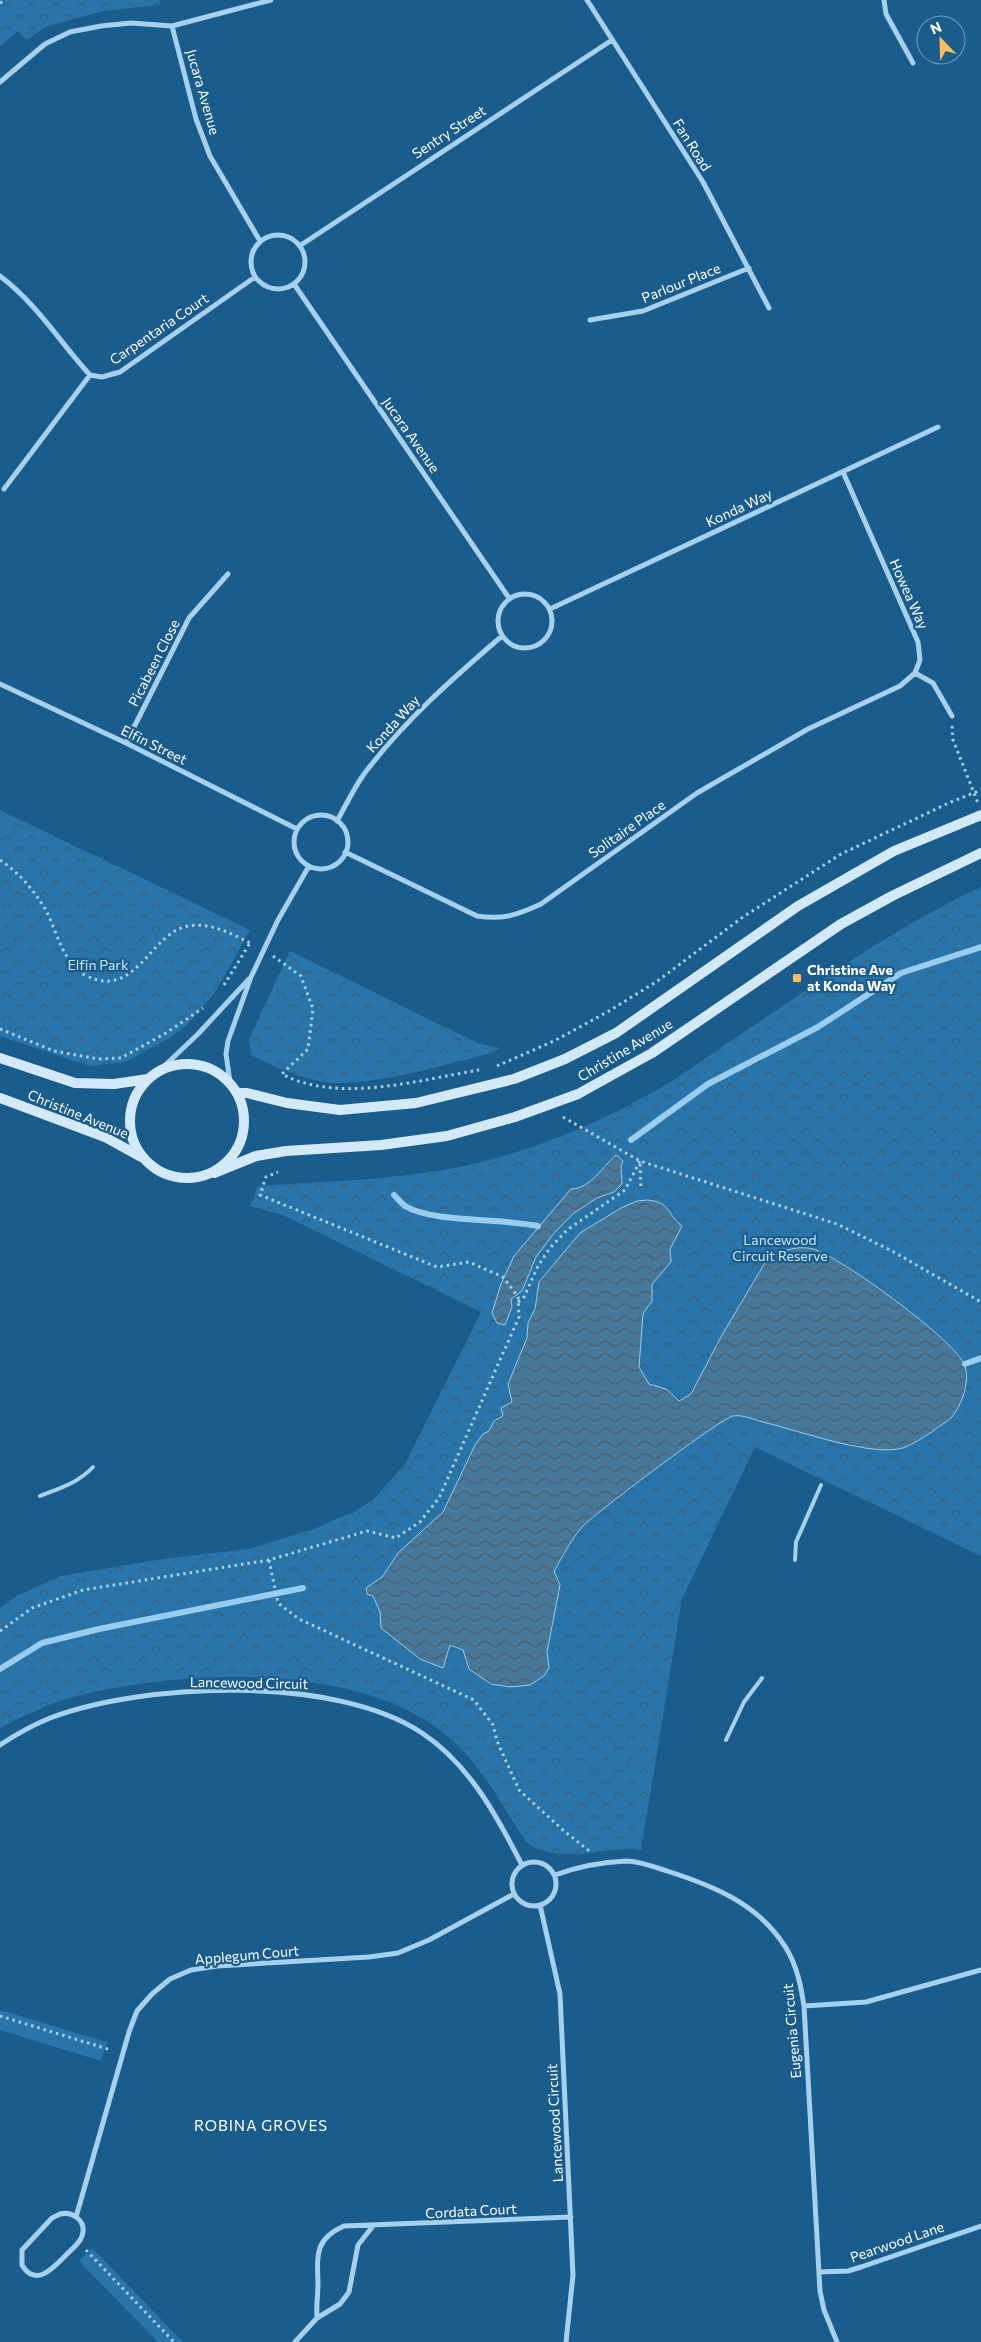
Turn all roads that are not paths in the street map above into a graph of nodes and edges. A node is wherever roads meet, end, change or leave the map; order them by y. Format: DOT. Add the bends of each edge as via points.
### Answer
graph roads {
  1 [pos="271,0"];
  2 [pos="587,0"];
  3 [pos="884,0"];
  4 [pos="172,26"];
  5 [pos="612,40"];
  6 [pos="913,63"];
  7 [pos="0,82"];
  8 [pos="260,241"];
  9 [pos="300,245"];
  10 [pos="749,268"];
  11 [pos="0,276"];
  12 [pos="255,277"];
  13 [pos="294,284"];
  14 [pos="770,308"];
  15 [pos="590,320"];
  16 [pos="90,375"];
  17 [pos="938,426"];
  18 [pos="843,472"];
  19 [pos="4,489"];
  20 [pos="228,574"];
  21 [pos="509,598"];
  22 [pos="550,609"];
  23 [pos="502,636"];
  24 [pos="915,673"];
  25 [pos="0,684"];
  26 [pos="952,716"];
  27 [pos="126,743"];
  28 [pos="981,815"];
  29 [pos="337,820"];
  30 [pos="297,829"];
  31 [pos="345,852"];
  32 [pos="981,853"];
  33 [pos="309,866"];
  34 [pos="251,977"];
  35 [pos="0,1058"];
  36 [pos="159,1071"];
  37 [pos="148,1079"];
  38 [pos="230,1082"];
  39 [pos="238,1093"];
  40 [pos="0,1098"];
  41 [pos="144,1159"];
  42 [pos="214,1173"];
  43 [pos="93,1467"];
  44 [pos="821,1485"];
  45 [pos="40,1496"];
  46 [pos="795,1560"];
  47 [pos="762,1678"];
  48 [pos="726,1740"];
  49 [pos="0,1745"];
  50 [pos="522,1864"];
  51 [pos="555,1875"];
  52 [pos="514,1894"];
  53 [pos="540,1905"];
  54 [pos="981,1970"];
  55 [pos="804,2006"];
  56 [pos="76,2217"];
  57 [pos="571,2217"];
  58 [pos="373,2226"];
  59 [pos="981,2226"];
  60 [pos="818,2272"];
  61 [pos="317,2318"];
  62 [pos="295,2342"];
  63 [pos="566,2342"];
  64 [pos="837,2342"];
  1 -- 4 [label="street"];
  2 -- 5 [label="street, Fan Road"];
  3 -- 6 [label="street" via="886,14"];
  4 -- 7 [label="street" via="131,23 70,32 45,44"];
  4 -- 8 [label="street, Jucara Avenue" via="196,119 210,156"];
  5 -- 9 [label="street, Sentry Street"];
  5 -- 10 [label="street, Fan Road" via="703,182"];
  8 -- 9 [label="street" via="277,234 286,235"];
  8 -- 12 [label="street" via="252,254"];
  9 -- 13 [label="street" via="306,262"];
  10 -- 14 [label="street, Fan Road"];
  10 -- 15 [label="street, Parlour Place" via="643,311"];
  11 -- 16 [label="street" via="42,314"];
  12 -- 13 [label="street" via="277,289"];
  12 -- 16 [label="street, Carpentaria Court" via="120,372 102,377"];
  13 -- 21 [label="street, Jucara Avenue"];
  16 -- 19 [label="street"];
  17 -- 18 [label="street, Konda Way"];
  18 -- 22 [label="street, Konda Way"];
  18 -- 24 [label="street, Howea Way" via="918,642 920,660"];
  20 -- 27 [label="street, Picabeen Close" via="189,618"];
  21 -- 22 [label="street" via="532,594 546,602"];
  21 -- 23 [label="street" via="503,604 498,620"];
  22 -- 23 [label="street" via="552,627 548,635 534,646 516,647"];
  23 -- 29 [label="street, Konda Way" via="424,704 395,735 363,776"];
  24 -- 26 [label="street" via="933,683"];
  24 -- 31 [label="street, Solitaire Place" via="900,686 808,729 697,794 541,904 519,914 497,919 477,916"];
  25 -- 27 [label="street, Elfin Street"];
  27 -- 30 [label="street, Elfin Street"];
  28 -- 39 [label="main road, Christine Avenue" via="886,856 798,906 616,1033 565,1059 514,1079 416,1103 340,1110"];
  29 -- 30 [label="street" via="315,816 301,823"];
  29 -- 31 [label="street" via="347,835"];
  30 -- 33 [label="street" via="294,846 302,861"];
  31 -- 33 [label="street" via="341,859 326,868"];
  32 -- 42 [label="main road, Christine Avenue" via="866,910 635,1063 578,1094 544,1108 446,1136 381,1145 286,1150 256,1156"];
  33 -- 34 [label="street"];
  34 -- 36 [label="street"];
  34 -- 38 [label="street" via="228,1042 226,1054"];
  35 -- 37 [label="main road, Christine Avenue" via="75,1083 114,1084"];
  36 -- 37 [label="main road"];
  36 -- 38 [label="main road" via="177,1065 197,1064 215,1070"];
  37 -- 41 [label="main road" via="134,1101 130,1127 134,1144"];
  38 -- 39 [label="main road"];
  39 -- 42 [label="main road" via="245,1111 240,1147 229,1162"];
  40 -- 41 [label="main road, Christine Avenue" via="105,1137"];
  41 -- 42 [label="main road" via="165,1175 184,1179"];
  43 -- 45 [label="lane" via="74,1483"];
  44 -- 46 [label="lane" via="796,1542"];
  47 -- 48 [label="lane" via="744,1702"];
  49 -- 50 [label="street, Lancewood Circuit" via="50,1718 137,1698 231,1691 325,1697 360,1705 423,1733 468,1775 490,1806"];
  50 -- 51 [label="street" via="541,1862"];
  50 -- 52 [label="street" via="512,1878"];
  51 -- 53 [label="street" via="555,1892 552,1898"];
  51 -- 55 [label="street, Eugenia Circuit" via="628,1861 728,1894 756,1912 787,1949 799,1977"];
  52 -- 53 [label="street" via="524,1903"];
  52 -- 56 [label="street, Applegum Court" via="398,1953 217,1966 191,1970 170,1979 137,2012"];
  53 -- 57 [label="street, Lancewood Circuit" via="560,1994"];
  54 -- 55 [label="street" via="866,2002"];
  55 -- 60 [label="street, Eugenia Circuit"];
  56 -- 56 [label="street, Applegum Court" via="66,2213 54,2216 24,2248 22,2264 31,2274 43,2275 51,2271 80,2240 82,2228"];
  57 -- 58 [label="street, Cordata Court"];
  57 -- 63 [label="street, Lancewood Circuit" via="573,2275"];
  58 -- 61 [label="street" via="358,2245 349,2292 340,2304"];
  58 -- 61 [label="street, Cordata Court" via="344,2226 323,2239 317,2264"];
  59 -- 60 [label="street, Pearwood Lane" via="848,2271"];
  60 -- 64 [label="street, Eugenia Circuit" via="824,2310"];
  61 -- 62 [label="street"];
}
